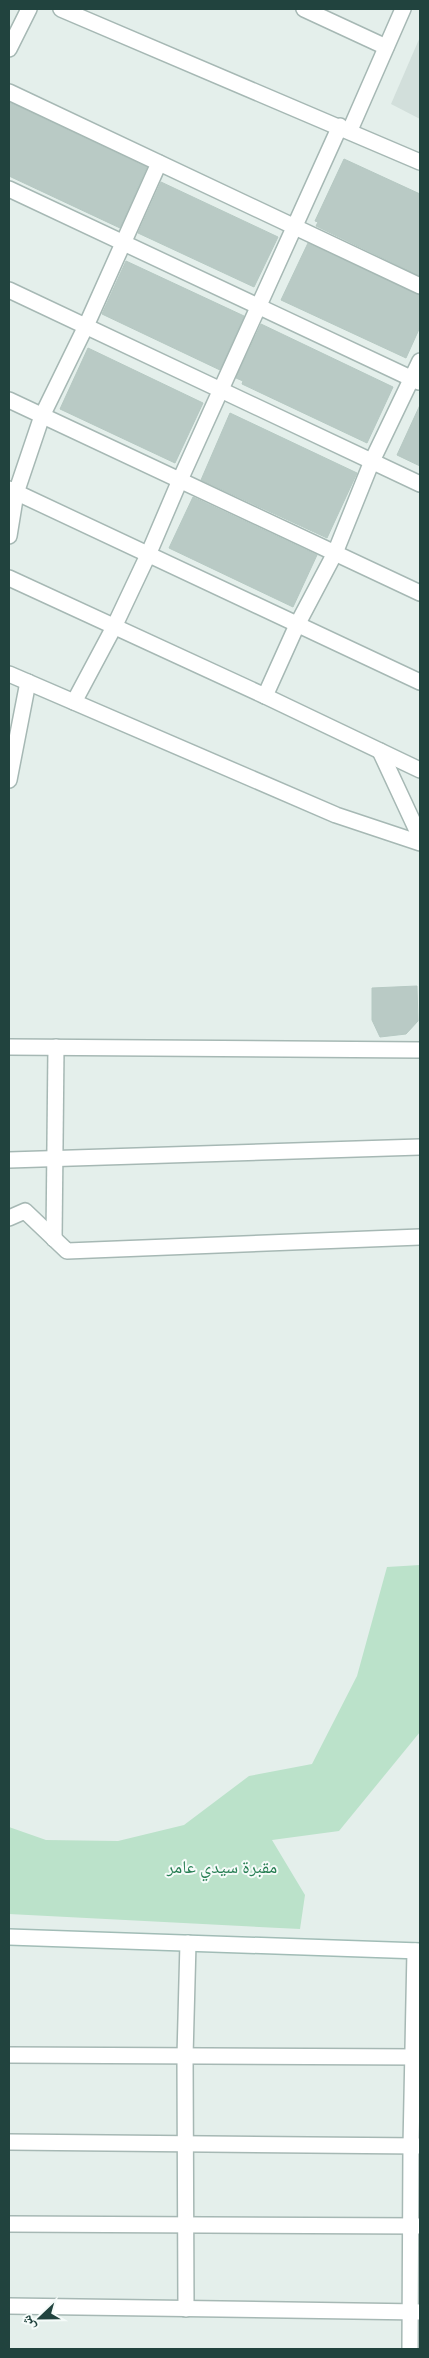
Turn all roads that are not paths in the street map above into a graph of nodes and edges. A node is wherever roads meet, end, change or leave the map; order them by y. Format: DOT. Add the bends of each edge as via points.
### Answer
graph roads {
  1 [pos="29,9"];
  2 [pos="61,9"];
  3 [pos="304,9"];
  4 [pos="403,9"];
  5 [pos="386,47"];
  6 [pos="9,48"];
  7 [pos="9,92"];
  8 [pos="345,128"];
  9 [pos="420,162"];
  10 [pos="159,163"];
  11 [pos="9,189"];
  12 [pos="295,227"];
  13 [pos="122,242"];
  14 [pos="420,286"];
  15 [pos="9,290"];
  16 [pos="258,306"];
  17 [pos="86,326"];
  18 [pos="420,361"];
  19 [pos="416,380"];
  20 [pos="221,390"];
  21 [pos="9,400"];
  22 [pos="42,416"];
  23 [pos="372,461"];
  24 [pos="180,480"];
  25 [pos="420,484"];
  26 [pos="12,491"];
  27 [pos="9,536"];
  28 [pos="335,553"];
  29 [pos="148,555"];
  30 [pos="9,578"];
  31 [pos="420,593"];
  32 [pos="298,625"];
  33 [pos="114,626"];
  34 [pos="9,674"];
  35 [pos="28,682"];
  36 [pos="420,682"];
  37 [pos="265,696"];
  38 [pos="74,702"];
  39 [pos="380,751"];
  40 [pos="420,770"];
  41 [pos="9,780"];
  42 [pos="420,837"];
  43 [pos="420,843"];
  44 [pos="9,1047"];
  45 [pos="56,1047"];
  46 [pos="420,1050"];
  47 [pos="420,1147"];
  48 [pos="55,1159"];
  49 [pos="9,1160"];
  50 [pos="9,1218"];
  51 [pos="420,1237"];
  52 [pos="54,1239"];
  53 [pos="9,1937"];
  54 [pos="188,1943"];
  55 [pos="418,1951"];
  56 [pos="9,2055"];
  57 [pos="185,2056"];
  58 [pos="417,2057"];
  59 [pos="9,2142"];
  60 [pos="186,2144"];
  61 [pos="415,2146"];
  62 [pos="9,2224"];
  63 [pos="185,2225"];
  64 [pos="415,2226"];
  65 [pos="9,2306"];
  66 [pos="186,2309"];
  67 [pos="415,2312"];
  68 [pos="410,2349"];
  1 -- 6 [label="street"];
  2 -- 8 [label="street"];
  3 -- 5 [label="street"];
  4 -- 5 [label="street"];
  5 -- 8 [label="street"];
  7 -- 10 [label="street"];
  8 -- 9 [label="street"];
  8 -- 12 [label="street"];
  10 -- 12 [label="street"];
  10 -- 13 [label="street"];
  11 -- 13 [label="street"];
  12 -- 14 [label="street"];
  12 -- 16 [label="street"];
  13 -- 16 [label="street"];
  13 -- 17 [label="street"];
  15 -- 17 [label="street"];
  16 -- 19 [label="street"];
  16 -- 20 [label="street"];
  17 -- 20 [label="street"];
  17 -- 22 [label="street"];
  18 -- 19 [label="street"];
  19 -- 23 [label="street"];
  20 -- 23 [label="street"];
  20 -- 24 [label="street"];
  21 -- 22 [label="street"];
  22 -- 24 [label="street"];
  22 -- 26 [label="street"];
  23 -- 25 [label="street"];
  23 -- 28 [label="street"];
  24 -- 28 [label="street"];
  24 -- 29 [label="street"];
  26 -- 27 [label="street"];
  26 -- 29 [label="street"];
  28 -- 31 [label="street"];
  28 -- 32 [label="street"];
  29 -- 32 [label="street"];
  29 -- 33 [label="street"];
  30 -- 33 [label="street"];
  32 -- 36 [label="street"];
  32 -- 37 [label="street"];
  33 -- 37 [label="street"];
  33 -- 38 [label="street"];
  34 -- 35 [label="street"];
  35 -- 38 [label="street"];
  35 -- 41 [label="street"];
  37 -- 39 [label="street"];
  38 -- 43 [label="street" via="336,815"];
  39 -- 40 [label="street"];
  39 -- 42 [label="street"];
  44 -- 45 [label="street"];
  45 -- 46 [label="street"];
  45 -- 48 [label="street"];
  47 -- 48 [label="street"];
  48 -- 49 [label="street"];
  48 -- 52 [label="street"];
  50 -- 52 [label="street" via="25,1212"];
  51 -- 52 [label="street" via="67,1251"];
  53 -- 54 [label="street"];
  54 -- 55 [label="street"];
  54 -- 57 [label="street"];
  55 -- 58 [label="street"];
  56 -- 57 [label="street"];
  57 -- 58 [label="street"];
  57 -- 60 [label="street"];
  58 -- 61 [label="street"];
  59 -- 60 [label="street"];
  60 -- 61 [label="street"];
  60 -- 63 [label="street"];
  61 -- 64 [label="street"];
  62 -- 63 [label="street"];
  63 -- 64 [label="street"];
  63 -- 66 [label="street"];
  64 -- 67 [label="street"];
  65 -- 66 [label="street"];
  66 -- 67 [label="street"];
  67 -- 68 [label="street"];
}
